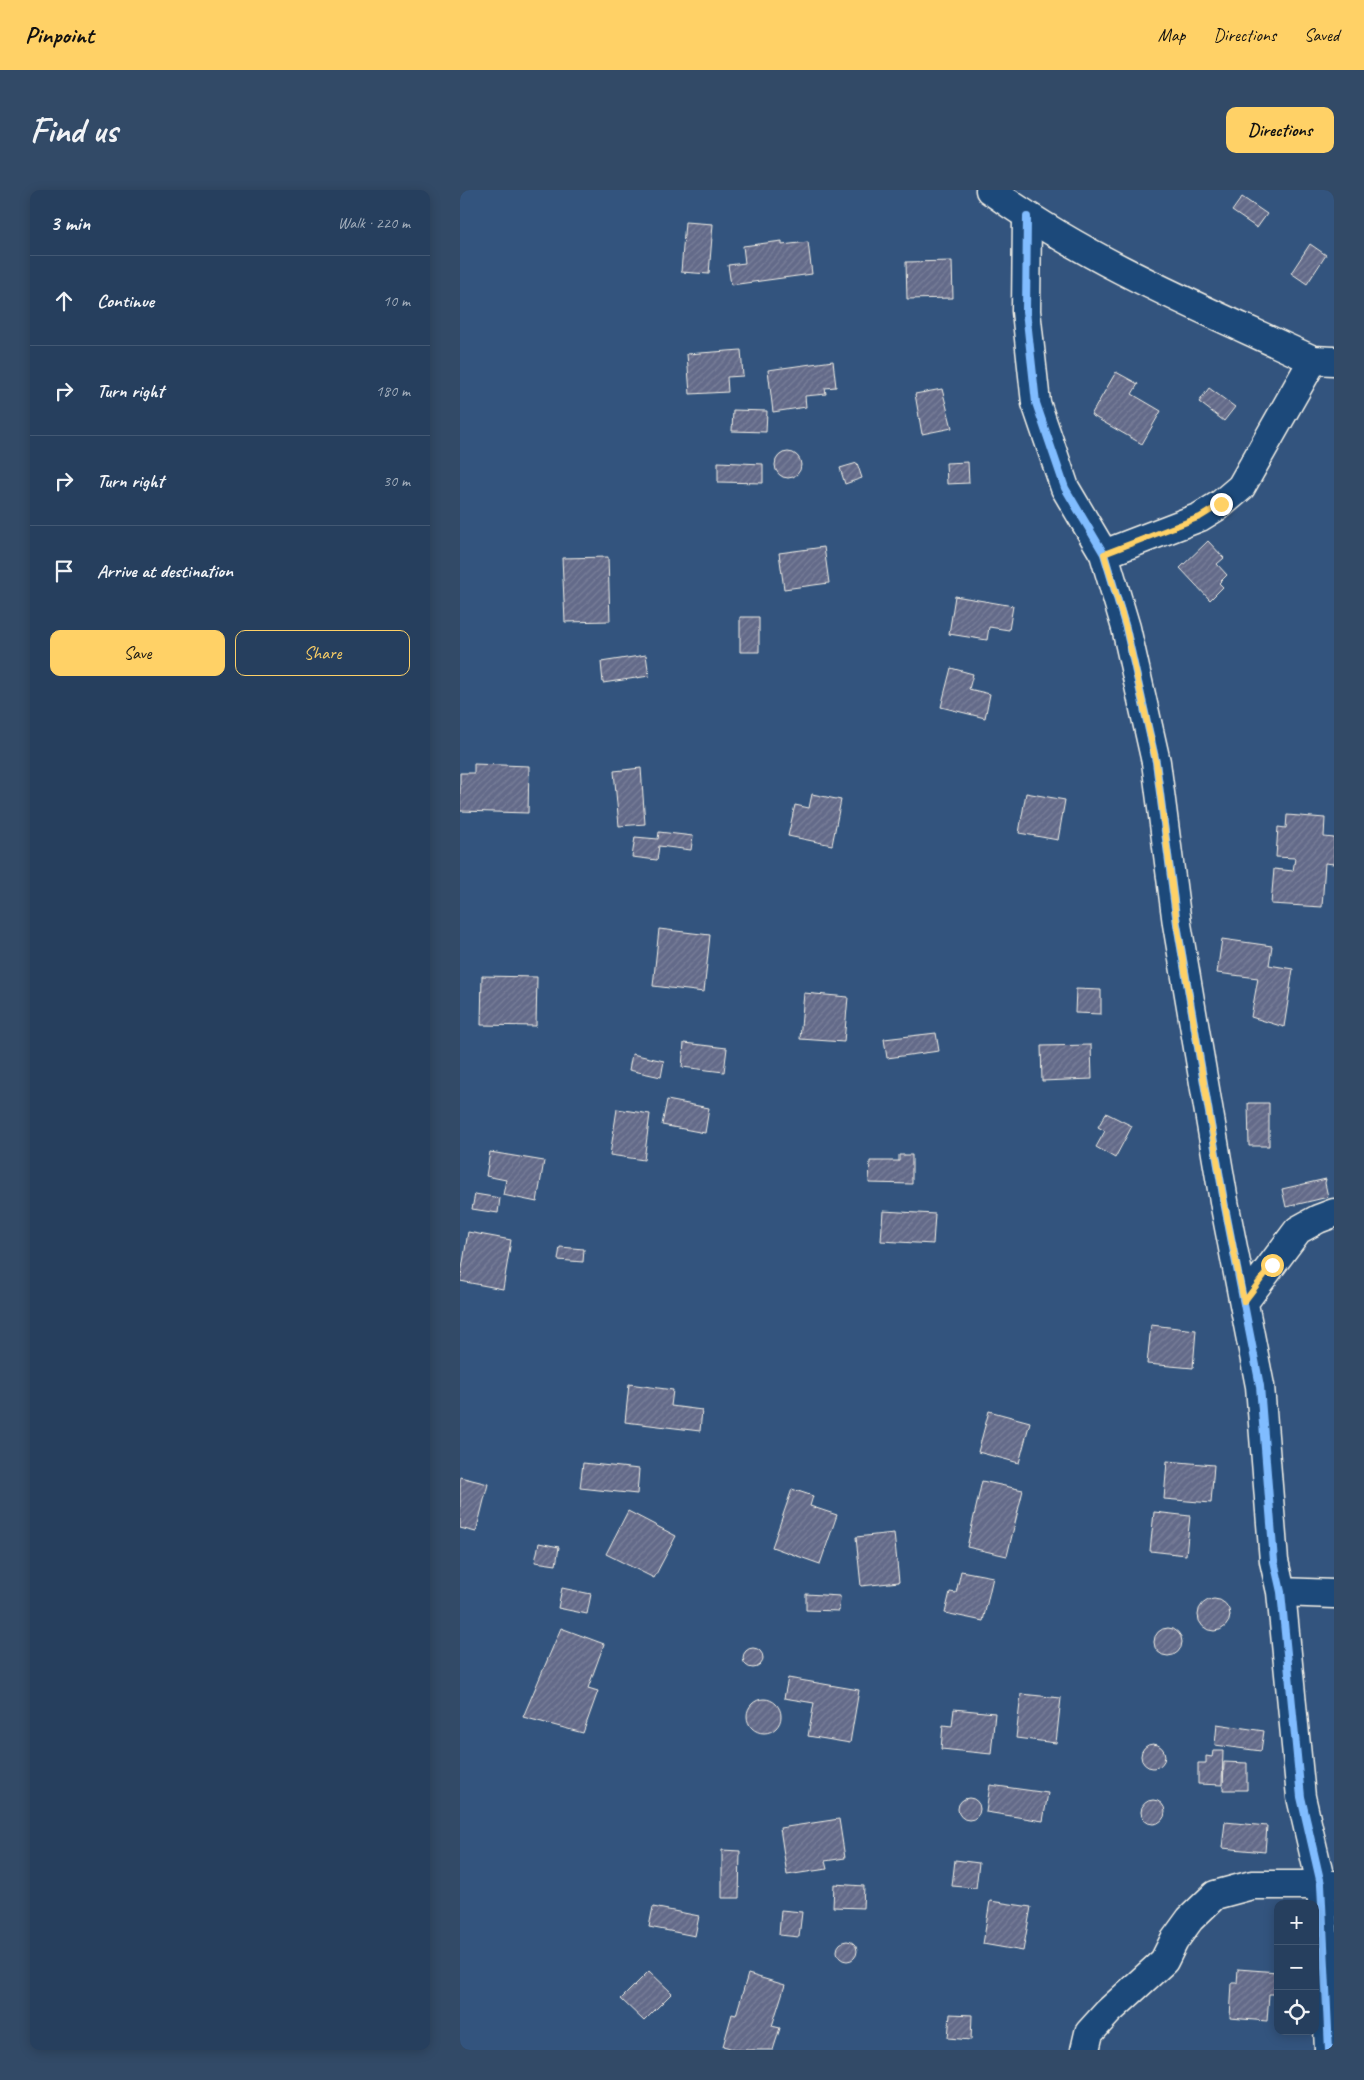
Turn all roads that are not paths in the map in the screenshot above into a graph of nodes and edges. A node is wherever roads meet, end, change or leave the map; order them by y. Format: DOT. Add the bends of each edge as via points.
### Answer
graph roads {
  1 [pos="990,190"];
  2 [pos="1027,217"];
  3 [pos="1324,361"];
  4 [pos="1104,554"];
  5 [pos="1334,1213"];
  6 [pos="1244,1302"];
  7 [pos="1281,1592"];
  8 [pos="1334,1594"];
  9 [pos="1328,1884"];
  10 [pos="1085,2050"];
  11 [pos="1329,2050"];
  1 -- 2 [label="street"];
  2 -- 3 [label="street" via="1139,279"];
  2 -- 4 [label="street" via="1026,311 1036,403 1065,488"];
  3 -- 4 [label="street" via="1241,487 1200,517"];
  4 -- 6 [label="street" via="1126,628 1156,762 1177,924"];
  5 -- 6 [label="street" via="1298,1230"];
  6 -- 7 [label="street" via="1260,1386 1274,1561"];
  7 -- 8 [label="street"];
  7 -- 9 [label="street" via="1301,1797"];
  9 -- 10 [label="street" via="1252,1885 1215,1896 1190,1919 1164,1961 1089,2032"];
  9 -- 11 [label="street"];
}
